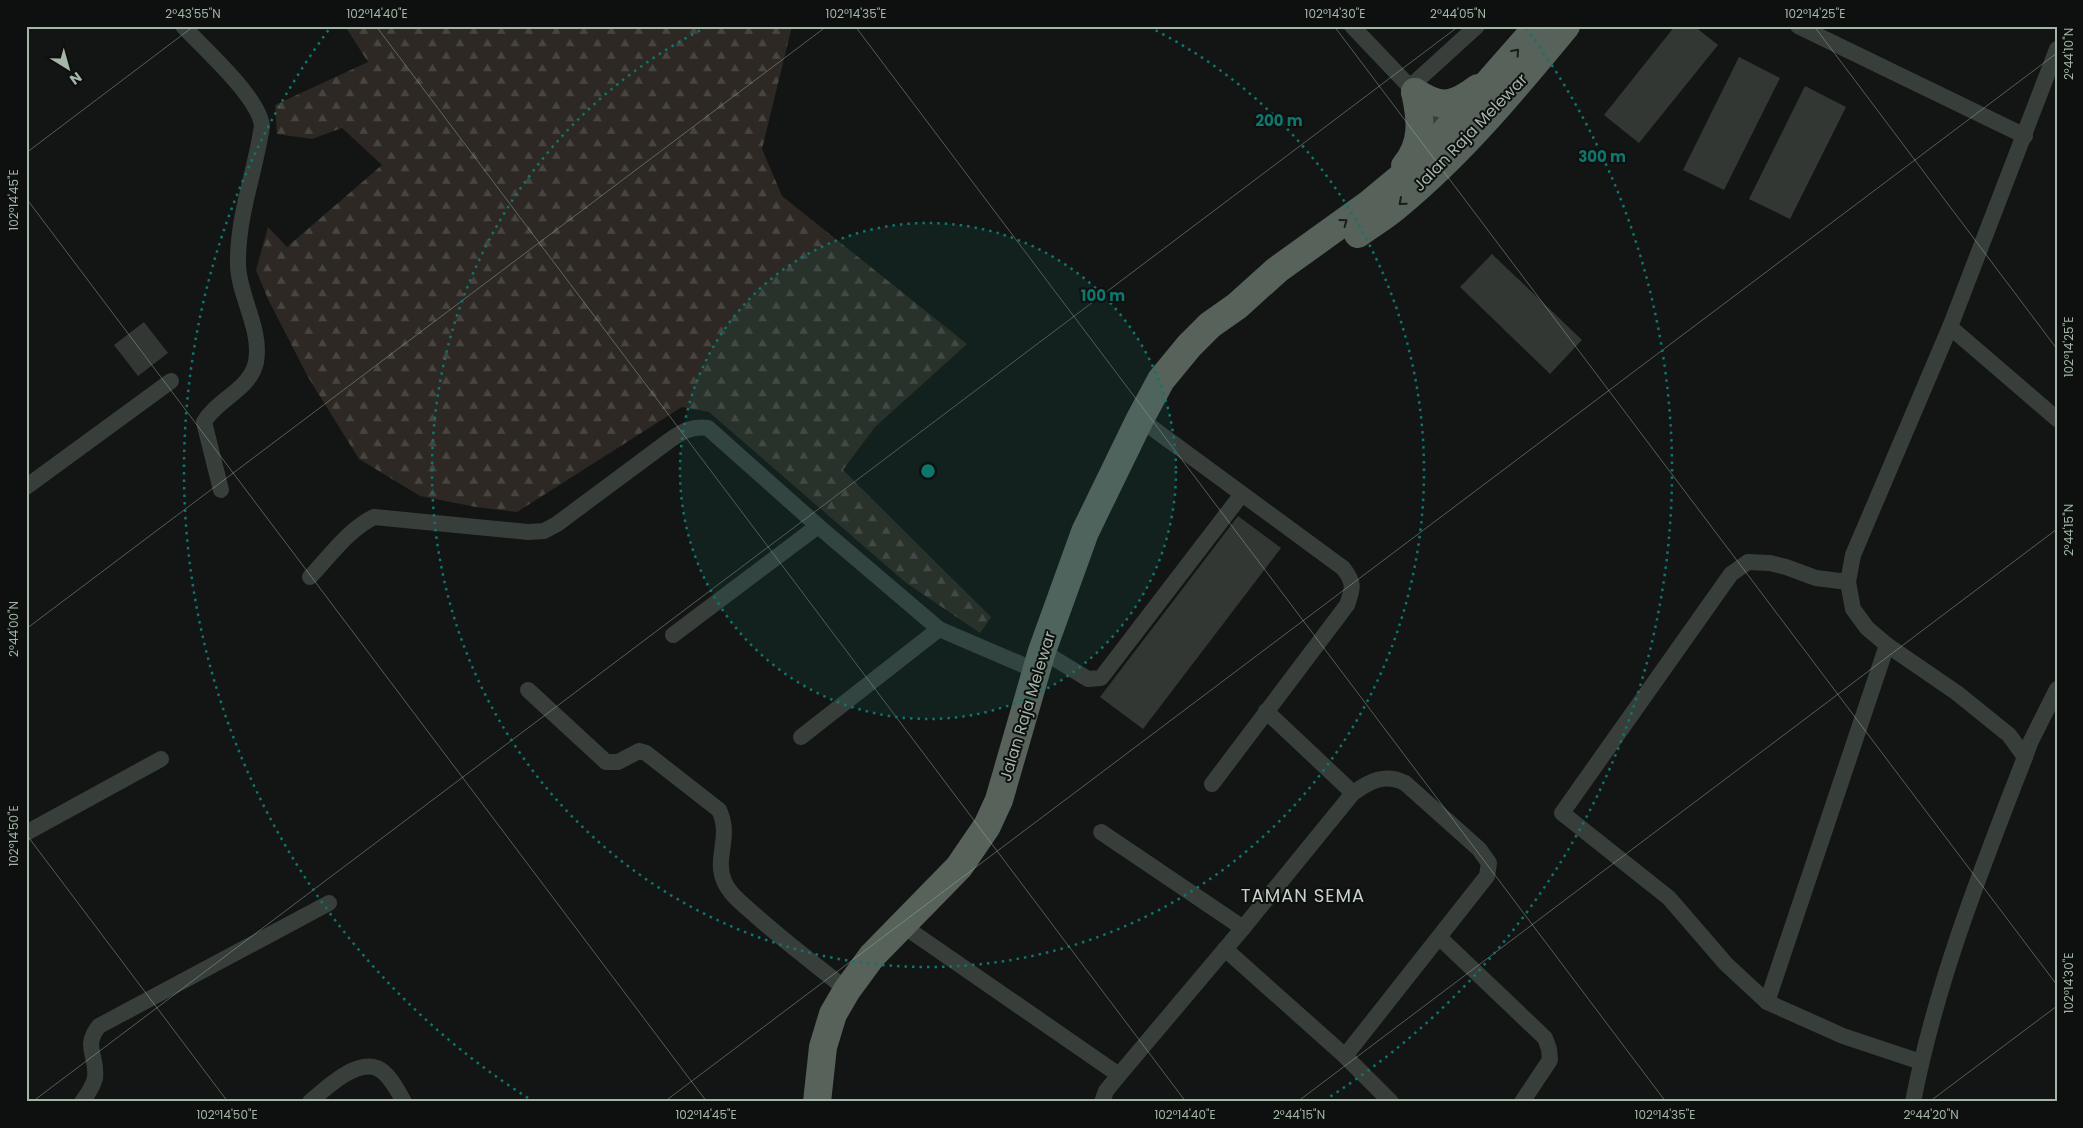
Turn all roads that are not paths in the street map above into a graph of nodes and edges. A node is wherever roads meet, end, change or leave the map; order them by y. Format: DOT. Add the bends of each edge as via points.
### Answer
graph roads {
  1 [pos="183,26"];
  2 [pos="1352,26"];
  3 [pos="1477,26"];
  4 [pos="1538,26"];
  5 [pos="1566,26"];
  6 [pos="1798,26"];
  7 [pos="2057,48"];
  8 [pos="1505,81"];
  9 [pos="1412,89"];
  10 [pos="1449,128"];
  11 [pos="2025,136"];
  12 [pos="1370,203"];
  13 [pos="1236,306"];
  14 [pos="1950,327"];
  15 [pos="171,381"];
  16 [pos="2057,418"];
  17 [pos="1140,419"];
  18 [pos="26,487"];
  19 [pos="220,490"];
  20 [pos="1242,494"];
  21 [pos="818,526"];
  22 [pos="310,577"];
  23 [pos="1848,582"];
  24 [pos="939,629"];
  25 [pos="673,635"];
  26 [pos="1887,645"];
  27 [pos="1039,661"];
  28 [pos="2057,689"];
  29 [pos="528,690"];
  30 [pos="1266,711"];
  31 [pos="801,737"];
  32 [pos="2025,757"];
  33 [pos="161,759"];
  34 [pos="1212,784"];
  35 [pos="1353,793"];
  36 [pos="1102,832"];
  37 [pos="26,833"];
  38 [pos="329,903"];
  39 [pos="902,924"];
  40 [pos="1243,928"];
  41 [pos="1439,937"];
  42 [pos="1225,949"];
  43 [pos="847,990"];
  44 [pos="1767,1002"];
  45 [pos="1345,1056"];
  46 [pos="1921,1062"];
  47 [pos="1119,1075"];
  48 [pos="82,1102"];
  49 [pos="310,1102"];
  50 [pos="404,1102"];
  51 [pos="818,1102"];
  52 [pos="1102,1102"];
  53 [pos="1391,1102"];
  54 [pos="1522,1102"];
  55 [pos="1913,1102"];
  1 -- 19 [label="street" via="250,98 262,126 243,211 238,252 240,282 251,316 256,362 245,382 204,422"];
  2 -- 9 [label="street"];
  3 -- 9 [label="street"];
  8 -- 4 [label="highway, Jalan Raja Melewar, one-way"];
  5 -- 8 [label="highway, Jalan Raja Melewar"];
  6 -- 11 [label="street"];
  7 -- 11 [label="street"];
  8 -- 9 [label="highway" via="1443,105 1431,102"];
  8 -- 10 [label="highway, Jalan Raja Melewar"];
  8 -- 13 [label="highway, Jalan Raja Melewar, one-way" via="1440,168 1397,206 1293,279"];
  9 -- 10 [label="street"];
  9 -- 12 [label="highway" via="1421,126 1417,146 1407,164"];
  10 -- 12 [label="highway, Jalan Raja Melewar" via="1417,164"];
  11 -- 14 [label="street"];
  13 -- 12 [label="highway, Jalan Raja Melewar, one-way" via="1277,270"];
  13 -- 17 [label="highway, Jalan Raja Melewar" via="1210,325 1174,363"];
  14 -- 16 [label="street"];
  14 -- 23 [label="street" via="1853,555"];
  15 -- 18 [label="street"];
  17 -- 20 [label="street"];
  17 -- 27 [label="highway, Jalan Raja Melewar" via="1085,532"];
  20 -- 27 [label="street" via="1101,678 1088,680"];
  20 -- 30 [label="street" via="1343,568 1351,578 1352,590 1347,605"];
  21 -- 22 [label="street" via="708,428 696,427 688,428 670,440 544,531 374,517 354,530"];
  21 -- 24 [label="street"];
  21 -- 25 [label="street"];
  23 -- 26 [label="street" via="1853,609 1867,628"];
  23 -- 44 [label="street" via="1816,578 1770,563 1748,562 1731,574 1562,813 1670,898 1726,964"];
  24 -- 27 [label="street" via="957,638"];
  24 -- 31 [label="street"];
  26 -- 32 [label="street" via="1957,693 2009,735"];
  26 -- 44 [label="street"];
  27 -- 39 [label="highway, Jalan Raja Melewar" via="1002,793 988,826 959,867"];
  28 -- 32 [label="street"];
  29 -- 43 [label="street" via="606,762 618,762 639,751 646,753 719,810 725,821 721,867 729,890"];
  30 -- 34 [label="street"];
  30 -- 35 [label="street"];
  32 -- 46 [label="street" via="1968,902"];
  33 -- 37 [label="street"];
  35 -- 40 [label="street"];
  35 -- 41 [label="street" via="1370,781 1395,778 1405,783 1479,849 1489,863 1487,876"];
  36 -- 40 [label="street"];
  38 -- 48 [label="street" via="99,1026 90,1044 95,1078"];
  39 -- 43 [label="highway, Jalan Raja Melewar" via="872,956"];
  39 -- 47 [label="street"];
  40 -- 42 [label="street"];
  41 -- 45 [label="street"];
  41 -- 54 [label="street" via="1545,1038 1550,1060"];
  42 -- 45 [label="street"];
  42 -- 47 [label="street"];
  43 -- 51 [label="highway, Jalan Raja Melewar" via="834,1014 823,1047"];
  44 -- 46 [label="street" via="1843,1036"];
  45 -- 53 [label="street"];
  46 -- 55 [label="street"];
  47 -- 52 [label="street"];
  49 -- 50 [label="street" via="332,1083 362,1066 378,1069 390,1079"];
}
